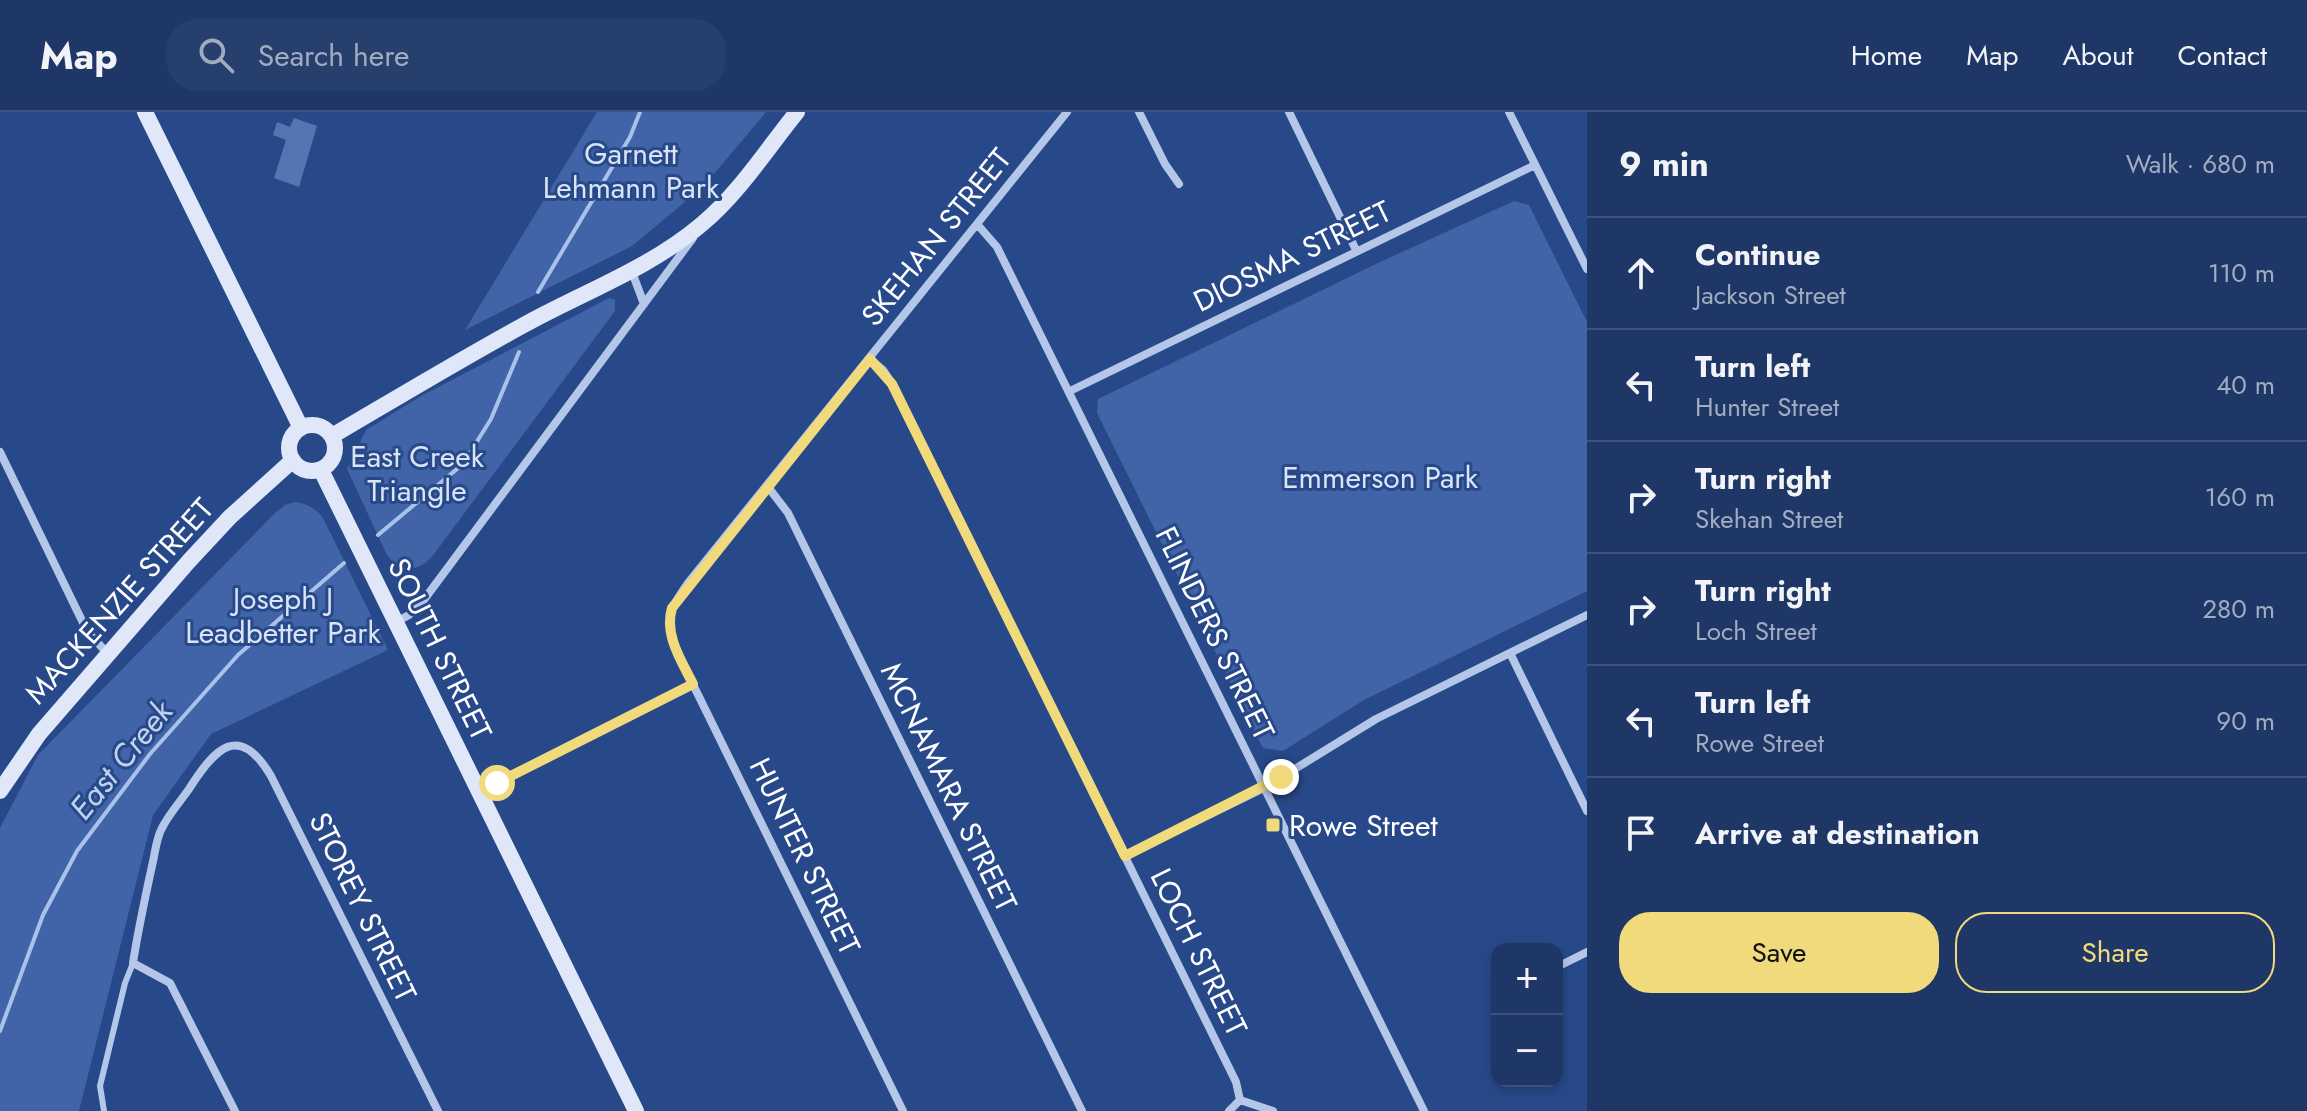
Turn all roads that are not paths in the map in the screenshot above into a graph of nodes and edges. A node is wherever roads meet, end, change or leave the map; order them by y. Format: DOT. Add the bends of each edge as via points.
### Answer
graph roads {
  1 [pos="145,112"];
  2 [pos="797,112"];
  3 [pos="1067,112"];
  4 [pos="1139,112"];
  5 [pos="1289,112"];
  6 [pos="1509,112"];
  7 [pos="1535,165"];
  8 [pos="1179,184"];
  9 [pos="705,222"];
  10 [pos="977,224"];
  11 [pos="1356,250"];
  12 [pos="1587,269"];
  13 [pos="632,272"];
  14 [pos="644,304"];
  15 [pos="870,359"];
  16 [pos="1070,391"];
  17 [pos="301,428"];
  18 [pos="332,436"];
  19 [pos="0,452"];
  20 [pos="293,460"];
  21 [pos="321,470"];
  22 [pos="768,487"];
  23 [pos="1587,615"];
  24 [pos="668,620"];
  25 [pos="396,622"];
  26 [pos="1510,653"];
  27 [pos="108,654"];
  28 [pos="693,684"];
  29 [pos="1264,788"];
  30 [pos="0,791"];
  31 [pos="479,792"];
  32 [pos="1587,811"];
  33 [pos="1125,856"];
  34 [pos="1587,952"];
  35 [pos="133,963"];
  36 [pos="1563,964"];
  37 [pos="1240,1100"];
  38 [pos="104,1111"];
  39 [pos="235,1111"];
  40 [pos="438,1111"];
  41 [pos="636,1111"];
  42 [pos="903,1111"];
  43 [pos="1082,1111"];
  44 [pos="1229,1111"];
  45 [pos="1273,1111"];
  46 [pos="1424,1111"];
  1 -- 17 [label="main road"];
  2 -- 9 [label="main road"];
  3 -- 10 [label="street, SKEHAN STREET"];
  4 -- 8 [label="street"];
  5 -- 11 [label="street"];
  6 -- 7 [label="street"];
  7 -- 11 [label="street, DIOSMA STREET"];
  7 -- 12 [label="street"];
  9 -- 13 [label="main road"];
  9 -- 14 [label="street"];
  10 -- 15 [label="street, SKEHAN STREET"];
  10 -- 16 [label="street, FLINDERS STREET" via="997,247"];
  11 -- 16 [label="street, DIOSMA STREET"];
  13 -- 14 [label="street"];
  13 -- 18 [label="main road" via="523,325"];
  14 -- 25 [label="street" via="423,601"];
  15 -- 22 [label="street, SKEHAN STREET"];
  15 -- 33 [label="street, LOCH STREET" via="892,384"];
  16 -- 29 [label="street, FLINDERS STREET"];
  17 -- 18 [label="main road" via="321,427"];
  17 -- 20 [label="main road" via="289,446"];
  18 -- 21 [label="main road" via="334,455"];
  19 -- 27 [label="street" via="87,631"];
  20 -- 21 [label="main road" via="305,470"];
  20 -- 27 [label="main road, MACKENZIE STREET" via="230,517"];
  21 -- 25 [label="main road, SOUTH STREET"];
  22 -- 24 [label="street, SKEHAN STREET" via="688,583"];
  22 -- 43 [label="street, MCNAMARA STREET" via="788,513"];
  23 -- 26 [label="street"];
  24 -- 28 [label="street, HUNTER STREET"];
  25 -- 31 [label="main road, SOUTH STREET"];
  26 -- 29 [label="street" via="1376,719"];
  26 -- 32 [label="street"];
  27 -- 30 [label="main road, MACKENZIE STREET" via="39,734"];
  28 -- 31 [label="street"];
  28 -- 42 [label="street, HUNTER STREET"];
  29 -- 33 [label="street"];
  29 -- 46 [label="street, FLINDERS STREET"];
  31 -- 41 [label="main road, SOUTH STREET"];
  33 -- 37 [label="street, LOCH STREET" via="1236,1082"];
  34 -- 36 [label="street"];
  35 -- 38 [label="lane" via="100,1086"];
  35 -- 39 [label="street" via="170,983"];
  35 -- 40 [label="street, STOREY STREET" via="160,831 215,753 228,745 247,747 271,776"];
  37 -- 44 [label="street"];
  37 -- 45 [label="street"];
}
